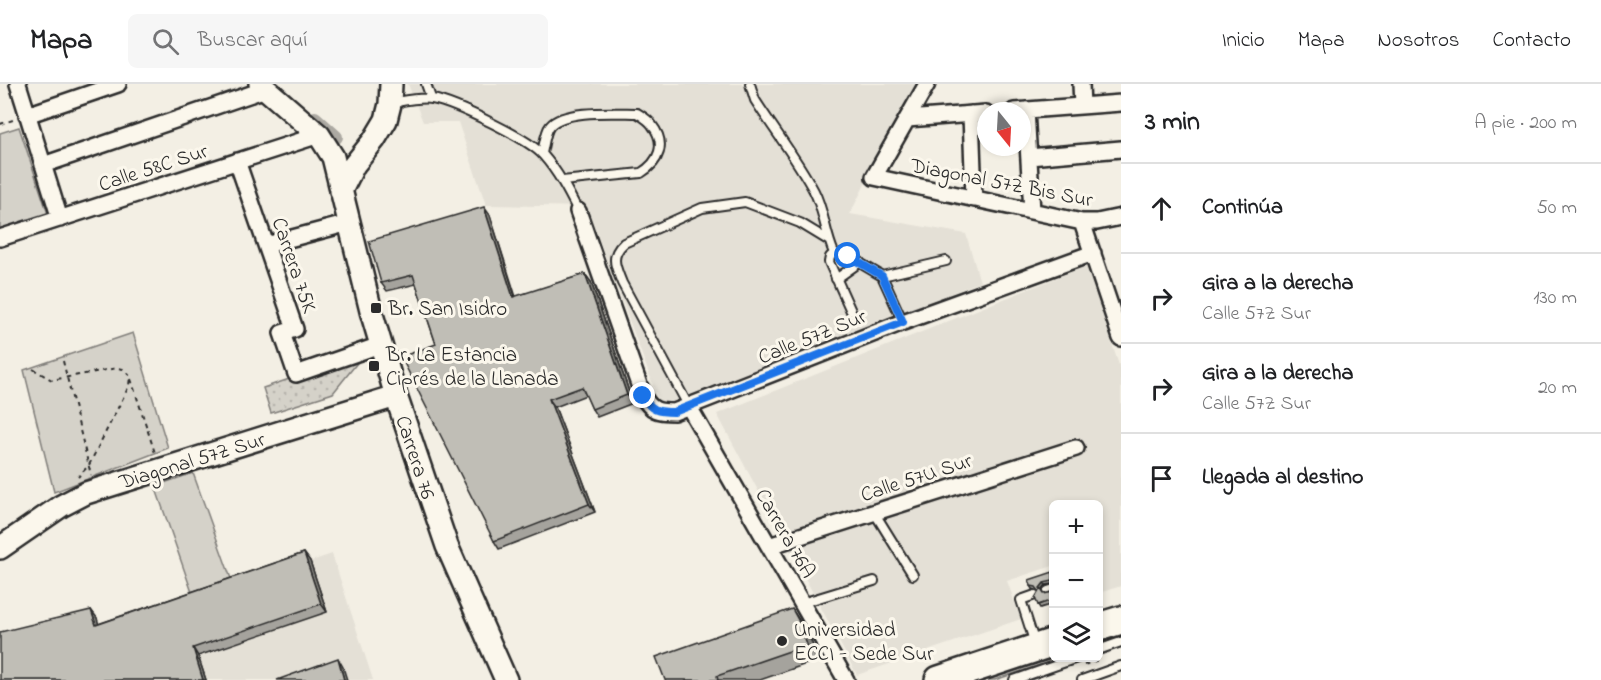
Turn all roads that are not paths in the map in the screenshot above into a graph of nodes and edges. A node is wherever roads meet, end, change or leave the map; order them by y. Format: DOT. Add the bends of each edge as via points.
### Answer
graph roads {
  1 [pos="18,84"];
  2 [pos="118,84"];
  3 [pos="426,84"];
  4 [pos="750,84"];
  5 [pos="927,84"];
  6 [pos="1081,84"];
  7 [pos="263,87"];
  8 [pos="390,94"];
  9 [pos="430,98"];
  10 [pos="1121,103"];
  11 [pos="1082,106"];
  12 [pos="1031,110"];
  13 [pos="977,113"];
  14 [pos="27,115"];
  15 [pos="907,119"];
  16 [pos="319,135"];
  17 [pos="977,147"];
  18 [pos="1121,149"];
  19 [pos="542,153"];
  20 [pos="1029,157"];
  21 [pos="237,162"];
  22 [pos="43,165"];
  23 [pos="562,181"];
  24 [pos="341,191"];
  25 [pos="974,199"];
  26 [pos="578,211"];
  27 [pos="1032,211"];
  28 [pos="1121,217"];
  29 [pos="60,219"];
  30 [pos="1082,222"];
  31 [pos="349,223"];
  32 [pos="0,238"];
  33 [pos="828,240"];
  34 [pos="266,244"];
  35 [pos="834,253"];
  36 [pos="1093,253"];
  37 [pos="945,261"];
  38 [pos="860,262"];
  39 [pos="882,276"];
  40 [pos="837,279"];
  41 [pos="851,311"];
  42 [pos="903,322"];
  43 [pos="1121,338"];
  44 [pos="380,345"];
  45 [pos="396,396"];
  46 [pos="689,407"];
  47 [pos="1076,448"];
  48 [pos="874,512"];
  49 [pos="769,546"];
  50 [pos="0,548"];
  51 [pos="913,575"];
  52 [pos="874,581"];
  53 [pos="1035,595"];
  54 [pos="802,603"];
  55 [pos="1121,620"];
  56 [pos="1103,625"];
  57 [pos="1121,642"];
  58 [pos="1045,644"];
  59 [pos="1103,648"];
  60 [pos="1063,662"];
  61 [pos="1121,666"];
  62 [pos="506,680"];
  63 [pos="846,680"];
  64 [pos="939,680"];
  65 [pos="1014,680"];
  66 [pos="1082,680"];
  1 -- 14 [label="street"];
  2 -- 14 [label="street"];
  3 -- 9 [label="lane"];
  4 -- 33 [label="lane" via="755,100 814,192"];
  5 -- 15 [label="street"];
  6 -- 11 [label="street"];
  7 -- 16 [label="street, Carrera 76"];
  7 -- 22 [label="street"];
  8 -- 9 [label="lane"];
  8 -- 24 [label="street" via="386,120"];
  9 -- 19 [label="lane" via="500,127"];
  10 -- 11 [label="street"];
  11 -- 12 [label="street"];
  13 -- 15 [label="street"];
  14 -- 22 [label="street"];
  15 -- 25 [label="street, Diagonal 57Z Bis Sur" via="874,177"];
  16 -- 21 [label="street, Calle 58C Sur"];
  16 -- 24 [label="street, Carrera 76" via="333,157"];
  17 -- 25 [label="street"];
  18 -- 20 [label="street"];
  19 -- 23 [label="lane"];
  19 -- 23 [label="lane" via="550,126 562,118 637,113 652,125 660,152 652,166 641,173"];
  20 -- 27 [label="street"];
  21 -- 29 [label="street, Calle 58C Sur"];
  21 -- 34 [label="street, Carrera 75K"];
  22 -- 29 [label="street"];
  23 -- 26 [label="lane"];
  24 -- 31 [label="street, Carrera 76"];
  25 -- 27 [label="street, Diagonal 57Z Bis Sur"];
  26 -- 46 [label="street, Calle 57Z Sur" via="643,396 649,406 662,412"];
  27 -- 30 [label="street, Diagonal 57Z Bis Sur"];
  28 -- 30 [label="street, Diagonal 57Z Bis Sur"];
  29 -- 32 [label="street, Calle 58C Sur"];
  30 -- 36 [label="street"];
  31 -- 34 [label="street"];
  31 -- 44 [label="street, Carrera 76"];
  33 -- 35 [label="lane"];
  33 -- 46 [label="lane" via="800,223 745,202 702,207 616,250 614,262 622,283"];
  34 -- 44 [label="street, Carrera 75K" via="295,329 282,333 296,374"];
  35 -- 38 [label="lane"];
  35 -- 40 [label="lane" via="829,262"];
  36 -- 42 [label="street, Calle 57Z Sur"];
  36 -- 43 [label="street"];
  37 -- 39 [label="lane"];
  38 -- 39 [label="lane"];
  38 -- 40 [label="lane"];
  39 -- 42 [label="lane"];
  40 -- 41 [label="lane"];
  42 -- 46 [label="street, Calle 57Z Sur"];
  44 -- 45 [label="street, Carrera 76"];
  45 -- 50 [label="street, Diagonal 57Z Sur" via="86,493"];
  45 -- 62 [label="street, Carrera 76" via="447,546"];
  46 -- 49 [label="street, Carrera 76A"];
  47 -- 48 [label="street, Calle 57U Sur"];
  48 -- 49 [label="street, Calle 57U Sur"];
  48 -- 51 [label="lane"];
  49 -- 54 [label="street, Carrera 76A"];
  52 -- 54 [label="lane"];
  53 -- 58 [label="lane" via="1021,600"];
  54 -- 63 [label="street, Carrera 76A"];
  55 -- 56 [label="highway"];
  57 -- 59 [label="lane"];
  58 -- 64 [label="highway"];
  60 -- 65 [label="lane"];
  61 -- 66 [label="lane"];
}
